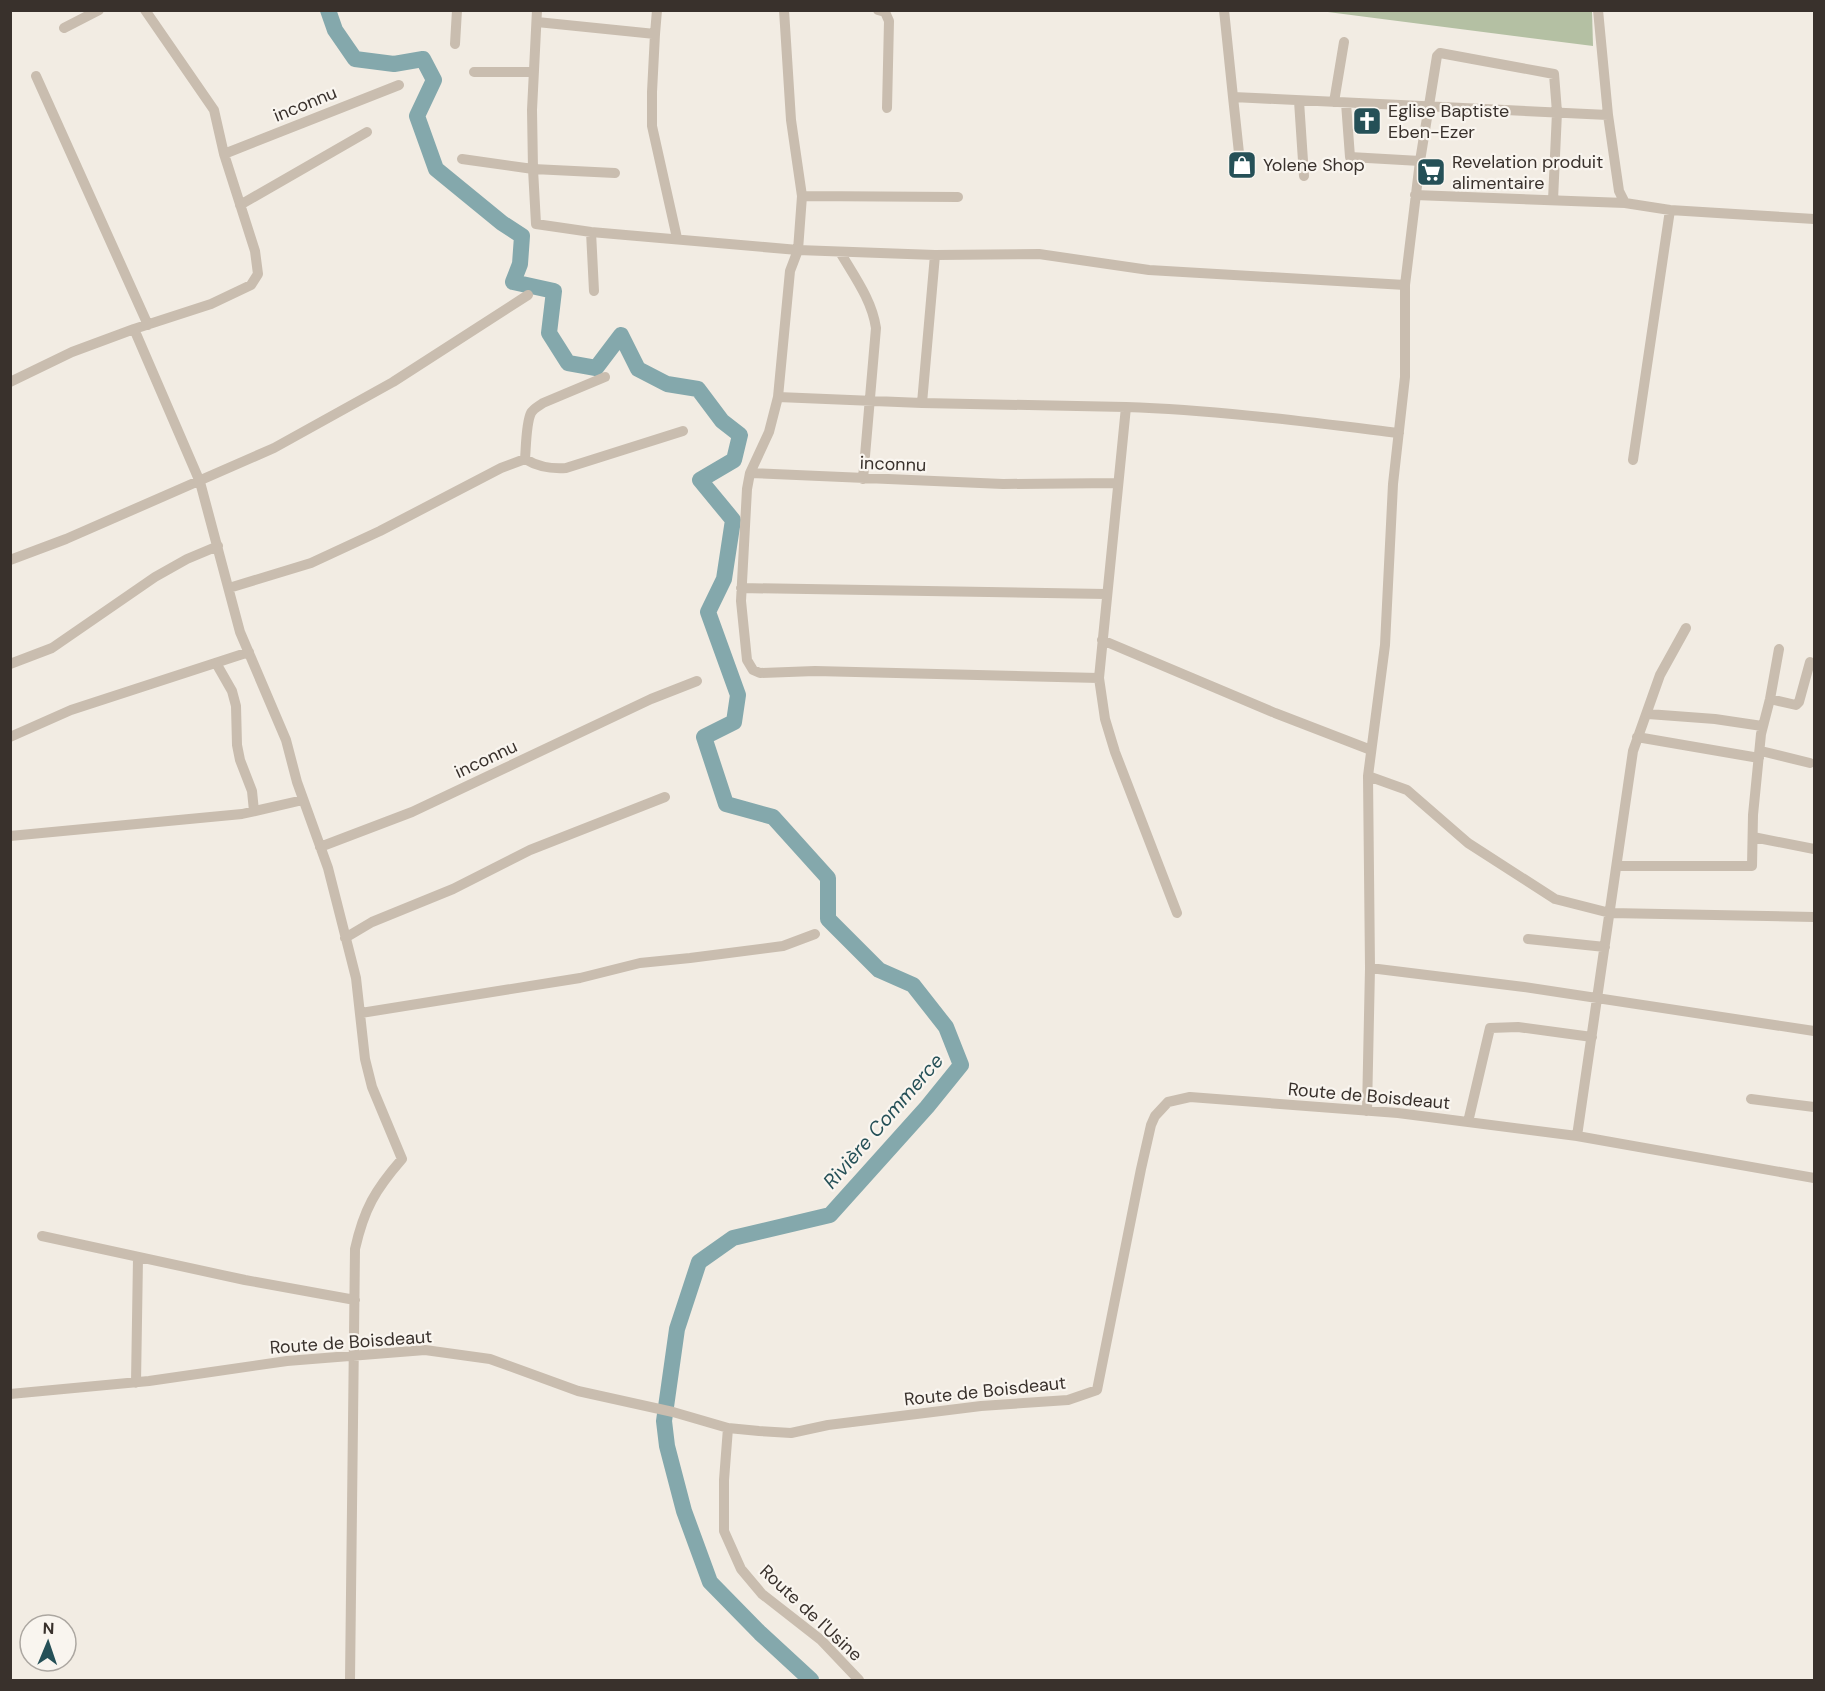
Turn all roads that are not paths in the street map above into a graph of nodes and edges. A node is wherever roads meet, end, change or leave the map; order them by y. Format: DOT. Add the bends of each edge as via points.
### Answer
graph roads {
  1 [pos="99,10"];
  2 [pos="145,10"];
  3 [pos="457,10"];
  4 [pos="657,10"];
  5 [pos="784,10"];
  6 [pos="878,10"];
  7 [pos="1224,10"];
  8 [pos="1598,10"];
  9 [pos="537,16"];
  10 [pos="64,28"];
  11 [pos="655,34"];
  12 [pos="1344,42"];
  13 [pos="455,44"];
  14 [pos="474,72"];
  15 [pos="534,72"];
  16 [pos="36,76"];
  17 [pos="399,85"];
  18 [pos="1233,97"];
  19 [pos="1299,101"];
  20 [pos="1334,102"];
  21 [pos="1346,103"];
  22 [pos="1429,106"];
  23 [pos="887,108"];
  24 [pos="1557,112"];
  25 [pos="1608,115"];
  26 [pos="367,132"];
  27 [pos="1239,153"];
  28 [pos="224,154"];
  29 [pos="462,159"];
  30 [pos="1420,161"];
  31 [pos="533,169"];
  32 [pos="615,173"];
  33 [pos="1304,176"];
  34 [pos="1415,195"];
  35 [pos="802,196"];
  36 [pos="958,197"];
  37 [pos="1553,200"];
  38 [pos="1625,203"];
  39 [pos="240,205"];
  40 [pos="1670,210"];
  41 [pos="1815,219"];
  42 [pos="591,231"];
  43 [pos="677,238"];
  44 [pos="798,250"];
  45 [pos="840,252"];
  46 [pos="935,255"];
  47 [pos="1406,285"];
  48 [pos="594,291"];
  49 [pos="528,295"];
  50 [pos="148,325"];
  51 [pos="134,329"];
  52 [pos="605,377"];
  53 [pos="10,382"];
  54 [pos="778,397"];
  55 [pos="871,401"];
  56 [pos="922,403"];
  57 [pos="1126,407"];
  58 [pos="683,431"];
  59 [pos="1399,433"];
  60 [pos="525,459"];
  61 [pos="1633,460"];
  62 [pos="750,473"];
  63 [pos="863,479"];
  64 [pos="200,482"];
  65 [pos="1117,483"];
  66 [pos="218,546"];
  67 [pos="10,560"];
  68 [pos="229,588"];
  69 [pos="741,588"];
  70 [pos="1106,594"];
  71 [pos="1686,628"];
  72 [pos="1102,640"];
  73 [pos="1779,649"];
  74 [pos="249,652"];
  75 [pos="1810,662"];
  76 [pos="216,663"];
  77 [pos="10,664"];
  78 [pos="1099,678"];
  79 [pos="697,681"];
  80 [pos="1770,699"];
  81 [pos="1648,714"];
  82 [pos="1762,726"];
  83 [pos="10,736"];
  84 [pos="1636,737"];
  85 [pos="1371,750"];
  86 [pos="1760,755"];
  87 [pos="1810,763"];
  88 [pos="1368,776"];
  89 [pos="665,797"];
  90 [pos="303,800"];
  91 [pos="254,812"];
  92 [pos="1753,834"];
  93 [pos="10,836"];
  94 [pos="1815,842"];
  95 [pos="320,847"];
  96 [pos="1815,849"];
  97 [pos="1617,866"];
  98 [pos="1178,913"];
  99 [pos="1610,913"];
  100 [pos="1815,917"];
  101 [pos="815,934"];
  102 [pos="345,938"];
  103 [pos="1528,939"];
  104 [pos="1605,947"];
  105 [pos="1370,968"];
  106 [pos="1598,998"];
  107 [pos="361,1013"];
  108 [pos="1815,1031"];
  109 [pos="1592,1037"];
  110 [pos="1751,1099"];
  111 [pos="1815,1107"];
  112 [pos="1367,1111"];
  113 [pos="1468,1122"];
  114 [pos="1577,1136"];
  115 [pos="1815,1178"];
  116 [pos="42,1236"];
  117 [pos="138,1258"];
  118 [pos="355,1300"];
  119 [pos="353,1356"];
  120 [pos="136,1383"];
  121 [pos="10,1395"];
  122 [pos="728,1428"];
  123 [pos="350,1680"];
  124 [pos="859,1680"];
  1 -- 10 [label="street"];
  2 -- 28 [label="street" via="214,110"];
  3 -- 13 [label="street"];
  4 -- 11 [label="street"];
  5 -- 35 [label="street" via="791,120"];
  6 -- 23 [label="street" via="885,12 889,21"];
  7 -- 18 [label="street"];
  8 -- 25 [label="street"];
  9 -- 11 [label="street"];
  9 -- 15 [label="street"];
  11 -- 43 [label="street" via="652,126"];
  12 -- 20 [label="street"];
  14 -- 15 [label="street"];
  15 -- 31 [label="street"];
  16 -- 50 [label="street"];
  17 -- 28 [label="street, inconnu"];
  18 -- 19 [label="street"];
  18 -- 27 [label="street"];
  19 -- 20 [label="street"];
  19 -- 33 [label="street"];
  20 -- 21 [label="street"];
  21 -- 22 [label="street"];
  21 -- 30 [label="street" via="1350,158"];
  22 -- 24 [label="street"];
  22 -- 24 [label="street" via="1440,53 1554,74"];
  22 -- 30 [label="street"];
  24 -- 25 [label="street"];
  24 -- 37 [label="street"];
  25 -- 38 [label="street" via="1619,190"];
  26 -- 39 [label="street"];
  28 -- 39 [label="street"];
  29 -- 31 [label="street"];
  30 -- 34 [label="street"];
  31 -- 32 [label="street"];
  31 -- 42 [label="street" via="536,224"];
  34 -- 37 [label="street"];
  34 -- 47 [label="street"];
  35 -- 36 [label="street"];
  35 -- 44 [label="street"];
  37 -- 38 [label="street"];
  38 -- 40 [label="street"];
  39 -- 50 [label="street" via="255,251 258,273 251,285 211,304"];
  40 -- 41 [label="street"];
  40 -- 61 [label="street"];
  42 -- 43 [label="street"];
  42 -- 48 [label="street"];
  43 -- 44 [label="street"];
  44 -- 45 [label="street"];
  44 -- 54 [label="street" via="790,271"];
  45 -- 46 [label="street"];
  45 -- 55 [label="street" via="874,317"];
  46 -- 47 [label="street" via="1039,254 1149,270"];
  46 -- 56 [label="street"];
  47 -- 59 [label="street" via="1405,377"];
  49 -- 64 [label="street" via="393,382 274,448"];
  50 -- 51 [label="street"];
  51 -- 53 [label="street" via="72,352"];
  51 -- 64 [label="street"];
  52 -- 60 [label="street" via="543,403 531,413"];
  54 -- 55 [label="street"];
  54 -- 62 [label="street" via="769,432"];
  55 -- 56 [label="street"];
  55 -- 63 [label="street"];
  56 -- 57 [label="street"];
  57 -- 59 [label="street" via="1233,414"];
  57 -- 65 [label="street"];
  58 -- 60 [label="street" via="566,468 551,469"];
  59 -- 85 [label="street" via="1385,645"];
  60 -- 68 [label="street" via="311,563"];
  62 -- 63 [label="street, inconnu"];
  62 -- 69 [label="street"];
  63 -- 65 [label="street, inconnu"];
  64 -- 66 [label="street"];
  64 -- 67 [label="street"];
  65 -- 70 [label="street"];
  66 -- 68 [label="street"];
  66 -- 77 [label="street" via="155,577 52,648"];
  68 -- 74 [label="street"];
  69 -- 70 [label="street"];
  69 -- 78 [label="street" via="747,660 760,673"];
  70 -- 72 [label="street"];
  71 -- 81 [label="street" via="1660,675"];
  72 -- 78 [label="street"];
  72 -- 85 [label="street"];
  73 -- 80 [label="street"];
  74 -- 76 [label="street"];
  74 -- 90 [label="street" via="286,740"];
  75 -- 80 [label="street" via="1796,705"];
  76 -- 83 [label="street" via="71,710"];
  76 -- 91 [label="street" via="236,706 237,745 252,791"];
  78 -- 98 [label="street" via="1115,752"];
  79 -- 95 [label="street, inconnu" via="412,812"];
  80 -- 82 [label="street"];
  81 -- 82 [label="street"];
  81 -- 84 [label="street"];
  82 -- 86 [label="street"];
  84 -- 86 [label="street"];
  84 -- 97 [label="street"];
  85 -- 88 [label="street"];
  86 -- 87 [label="street"];
  86 -- 92 [label="street"];
  88 -- 99 [label="street" via="1407,790 1468,843 1555,899"];
  88 -- 105 [label="street"];
  89 -- 102 [label="street" via="530,850"];
  90 -- 91 [label="street"];
  90 -- 95 [label="street"];
  91 -- 93 [label="street"];
  92 -- 94 [label="street"];
  92 -- 96 [label="street"];
  92 -- 97 [label="street" via="1752,866"];
  95 -- 102 [label="street"];
  97 -- 99 [label="street"];
  99 -- 100 [label="street"];
  99 -- 104 [label="street"];
  101 -- 107 [label="street" via="783,946 640,963 580,978"];
  102 -- 107 [label="street"];
  103 -- 104 [label="street"];
  104 -- 106 [label="street"];
  105 -- 106 [label="street"];
  105 -- 112 [label="street"];
  106 -- 108 [label="street"];
  106 -- 109 [label="street"];
  107 -- 118 [label="street" via="372,1087 402,1159 381,1183 362,1220 355,1249"];
  109 -- 113 [label="street" via="1518,1027 1490,1028"];
  109 -- 114 [label="street"];
  110 -- 111 [label="street"];
  112 -- 113 [label="street, Route de Boisdeaut"];
  112 -- 122 [label="street, Route de Boisdeaut" via="1190,1098 1168,1102 1161,1109 1151,1125 1144,1153 1097,1390 1068,1400 981,1406 791,1433"];
  113 -- 114 [label="street, Route de Boisdeaut"];
  114 -- 115 [label="street, Route de Boisdeaut"];
  116 -- 117 [label="street"];
  117 -- 118 [label="street"];
  117 -- 120 [label="street"];
  118 -- 119 [label="street"];
  119 -- 120 [label="street, Route de Boisdeaut" via="287,1361"];
  119 -- 122 [label="street, Route de Boisdeaut" via="425,1350 490,1359 579,1391"];
  119 -- 123 [label="street"];
  120 -- 121 [label="street, Route de Boisdeaut"];
  122 -- 124 [label="street, Route de l'Usine" via="724,1531 741,1569 762,1594 821,1640"];
}
